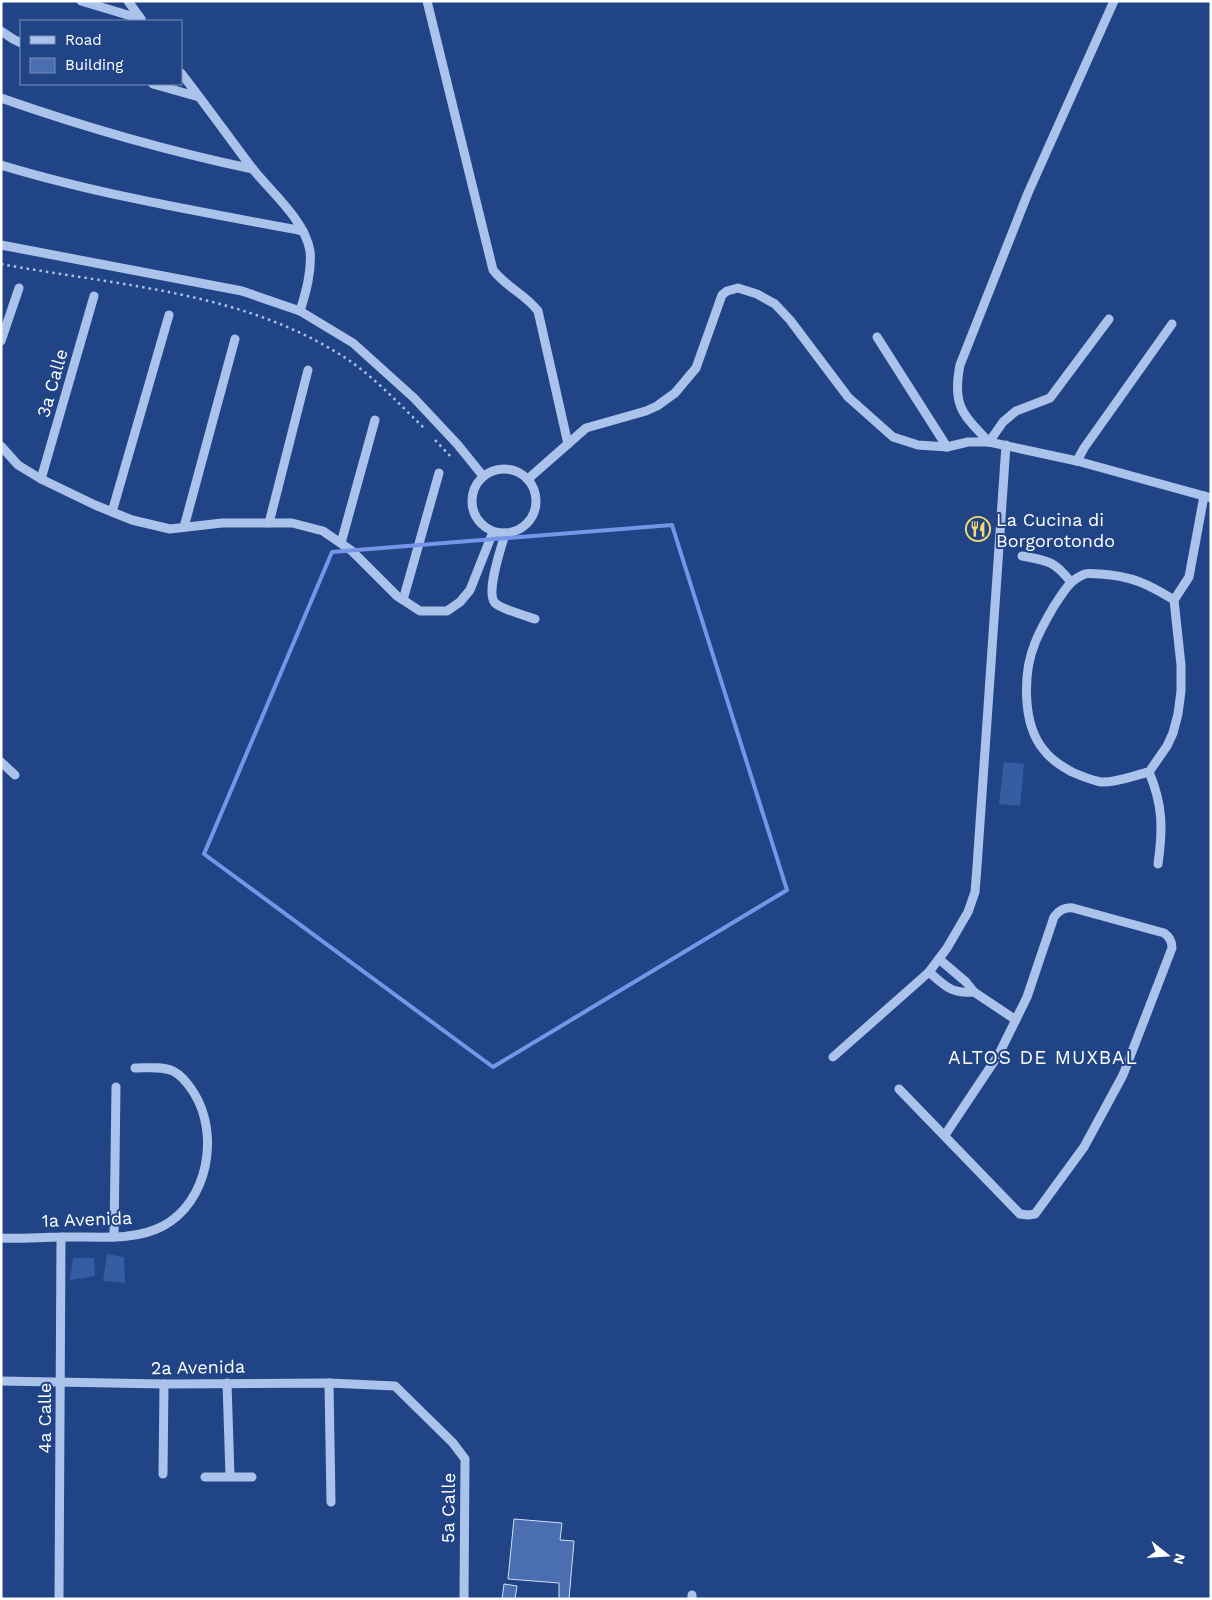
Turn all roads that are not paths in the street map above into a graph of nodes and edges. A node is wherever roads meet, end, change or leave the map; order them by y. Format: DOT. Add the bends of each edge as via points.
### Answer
graph roads {
  1 [pos="81,1"];
  2 [pos="128,1"];
  3 [pos="427,1"];
  4 [pos="1114,1"];
  5 [pos="142,20"];
  6 [pos="1,31"];
  7 [pos="20,42"];
  8 [pos="182,74"];
  9 [pos="157,85"];
  10 [pos="199,97"];
  11 [pos="1,98"];
  12 [pos="1,165"];
  13 [pos="253,169"];
  14 [pos="303,230"];
  15 [pos="1,245"];
  16 [pos="19,288"];
  17 [pos="94,296"];
  18 [pos="300,311"];
  19 [pos="169,315"];
  20 [pos="1109,319"];
  21 [pos="1172,324"];
  22 [pos="877,337"];
  23 [pos="234,339"];
  24 [pos="1,341"];
  25 [pos="308,370"];
  26 [pos="375,420"];
  27 [pos="989,442"];
  28 [pos="568,444"];
  29 [pos="1,446"];
  30 [pos="1006,446"];
  31 [pos="947,448"];
  32 [pos="1077,461"];
  33 [pos="439,473"];
  34 [pos="482,476"];
  35 [pos="41,479"];
  36 [pos="528,479"];
  37 [pos="1208,497"];
  38 [pos="112,512"];
  39 [pos="269,523"];
  40 [pos="184,527"];
  41 [pos="494,532"];
  42 [pos="506,533"];
  43 [pos="341,543"];
  44 [pos="1022,556"];
  45 [pos="1071,582"];
  46 [pos="403,600"];
  47 [pos="1174,600"];
  48 [pos="535,619"];
  49 [pos="1,762"];
  50 [pos="1149,772"];
  51 [pos="15,775"];
  52 [pos="1158,864"];
  53 [pos="939,959"];
  54 [pos="928,972"];
  55 [pos="974,992"];
  56 [pos="1016,1020"];
  57 [pos="833,1057"];
  58 [pos="135,1068"];
  59 [pos="116,1086"];
  60 [pos="899,1088"];
  61 [pos="945,1135"];
  62 [pos="61,1237"];
  63 [pos="114,1237"];
  64 [pos="1,1238"];
  65 [pos="1,1381"];
  66 [pos="61,1383"];
  67 [pos="227,1383"];
  68 [pos="329,1383"];
  69 [pos="164,1384"];
  70 [pos="395,1386"];
  71 [pos="163,1474"];
  72 [pos="230,1476"];
  73 [pos="205,1477"];
  74 [pos="252,1477"];
  75 [pos="331,1502"];
  76 [pos="59,1599"];
  77 [pos="464,1599"];
  1 -- 5 [label="street"];
  2 -- 5 [label="street"];
  3 -- 28 [label="street" via="493,270 502,282 523,294 538,311"];
  4 -- 27 [label="street" via="1028,193 960,365 958,403"];
  6 -- 7 [label="street"];
  8 -- 10 [label="street"];
  9 -- 10 [label="street"];
  10 -- 13 [label="street"];
  11 -- 13 [label="street" via="116,135"];
  12 -- 14 [label="street" via="169,206"];
  13 -- 14 [label="street"];
  14 -- 18 [label="street" via="310,251 310,270"];
  15 -- 18 [label="street" via="242,291"];
  16 -- 24 [label="street"];
  17 -- 35 [label="street, 3a Calle"];
  18 -- 34 [label="street" via="353,342 407,392 458,445"];
  19 -- 38 [label="street"];
  20 -- 27 [label="street" via="1050,398 1016,411 1003,422"];
  21 -- 32 [label="street"];
  22 -- 31 [label="street"];
  23 -- 40 [label="street"];
  25 -- 39 [label="street"];
  26 -- 43 [label="street"];
  27 -- 30 [label="street"];
  27 -- 31 [label="street" via="968,442"];
  28 -- 31 [label="street" via="586,428 646,411 675,392 696,368 722,295 738,288 775,304 848,397 893,437 918,445"];
  28 -- 36 [label="street"];
  29 -- 35 [label="street" via="18,465"];
  30 -- 32 [label="street"];
  30 -- 53 [label="street" via="975,892 968,912"];
  32 -- 37 [label="street"];
  33 -- 46 [label="street"];
  34 -- 36 [label="street" via="506,468 518,471"];
  34 -- 41 [label="street" via="474,487 474,514 482,525"];
  35 -- 38 [label="street"];
  36 -- 42 [label="street" via="537,501 534,513 527,524"];
  37 -- 47 [label="street" via="1189,577"];
  38 -- 40 [label="street" via="170,529"];
  39 -- 40 [label="street"];
  39 -- 43 [label="street" via="292,522 323,531"];
  41 -- 42 [label="street"];
  41 -- 46 [label="street" via="470,590 460,602 447,611 420,611"];
  42 -- 48 [label="street" via="494,575 492,598 501,607"];
  43 -- 46 [label="street"];
  44 -- 45 [label="street" via="1058,566"];
  45 -- 47 [label="street" via="1087,574 1129,577"];
  45 -- 50 [label="street" via="1045,620 1034,644 1027,688 1032,729 1051,758 1083,777 1102,782"];
  47 -- 50 [label="street" via="1181,665 1180,699 1173,734"];
  49 -- 51 [label="street"];
  50 -- 52 [label="street" via="1158,793 1161,812"];
  53 -- 54 [label="street"];
  53 -- 55 [label="street"];
  54 -- 55 [label="street" via="945,986 961,993"];
  54 -- 57 [label="street"];
  55 -- 56 [label="street"];
  56 -- 61 [label="street" via="999,1054"];
  56 -- 61 [label="street" via="1054,917 1062,909 1073,908 1164,933 1170,939 1172,948 1123,1075 1084,1147 1036,1214 1020,1214"];
  58 -- 63 [label="street, 1a Avenida" via="173,1071 186,1083 205,1115 208,1154 194,1193 181,1214 161,1227"];
  59 -- 63 [label="street"];
  60 -- 61 [label="street"];
  62 -- 63 [label="street, 1a Avenida"];
  62 -- 64 [label="street, 1a Avenida"];
  62 -- 66 [label="street, 4a Calle"];
  65 -- 66 [label="street, 2a Avenida"];
  66 -- 69 [label="street, 2a Avenida"];
  66 -- 76 [label="street, 4a Calle"];
  67 -- 68 [label="street, 2a Avenida"];
  67 -- 69 [label="street, 2a Avenida"];
  67 -- 72 [label="street"];
  68 -- 70 [label="street, 2a Avenida"];
  68 -- 75 [label="street"];
  69 -- 71 [label="street"];
  70 -- 77 [label="street, 5a Calle" via="453,1442 465,1459"];
  72 -- 73 [label="street"];
  72 -- 74 [label="street"];
}
